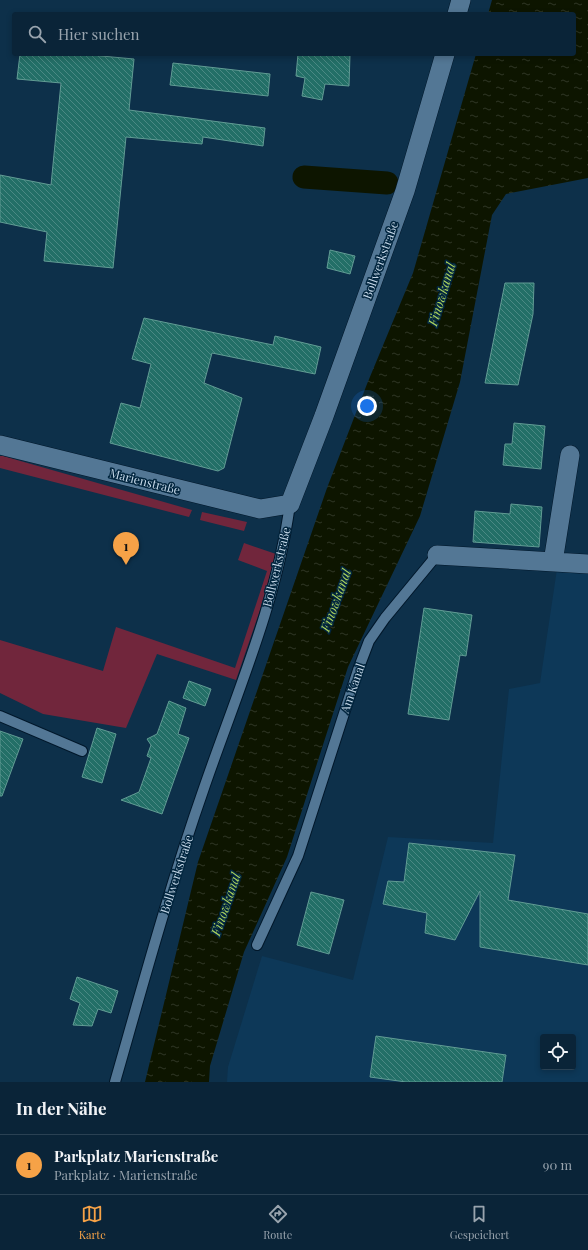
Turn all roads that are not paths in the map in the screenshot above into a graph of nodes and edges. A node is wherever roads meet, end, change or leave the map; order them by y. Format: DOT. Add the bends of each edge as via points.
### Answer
graph roads {
  1 [pos="461,0"];
  2 [pos="458,12"];
  3 [pos="444,56"];
  4 [pos="0,445"];
  5 [pos="570,455"];
  6 [pos="290,504"];
  7 [pos="437,555"];
  8 [pos="553,562"];
  9 [pos="588,564"];
  10 [pos="0,716"];
  11 [pos="82,751"];
  12 [pos="257,945"];
  13 [pos="115,1082"];
  1 -- 2 [label="street"];
  3 -- 6 [label="street, Bollwerkstraße" via="405,191"];
  4 -- 6 [label="street, Marienstraße" via="260,509"];
  5 -- 8 [label="street"];
  6 -- 13 [label="lane, Bollwerkstraße" via="263,619 203,790 160,924"];
  7 -- 8 [label="street, Am Kanal"];
  7 -- 12 [label="lane, Am Kanal" via="369,641 298,856"];
  8 -- 9 [label="street, Am Kanal"];
  10 -- 11 [label="lane"];
}
